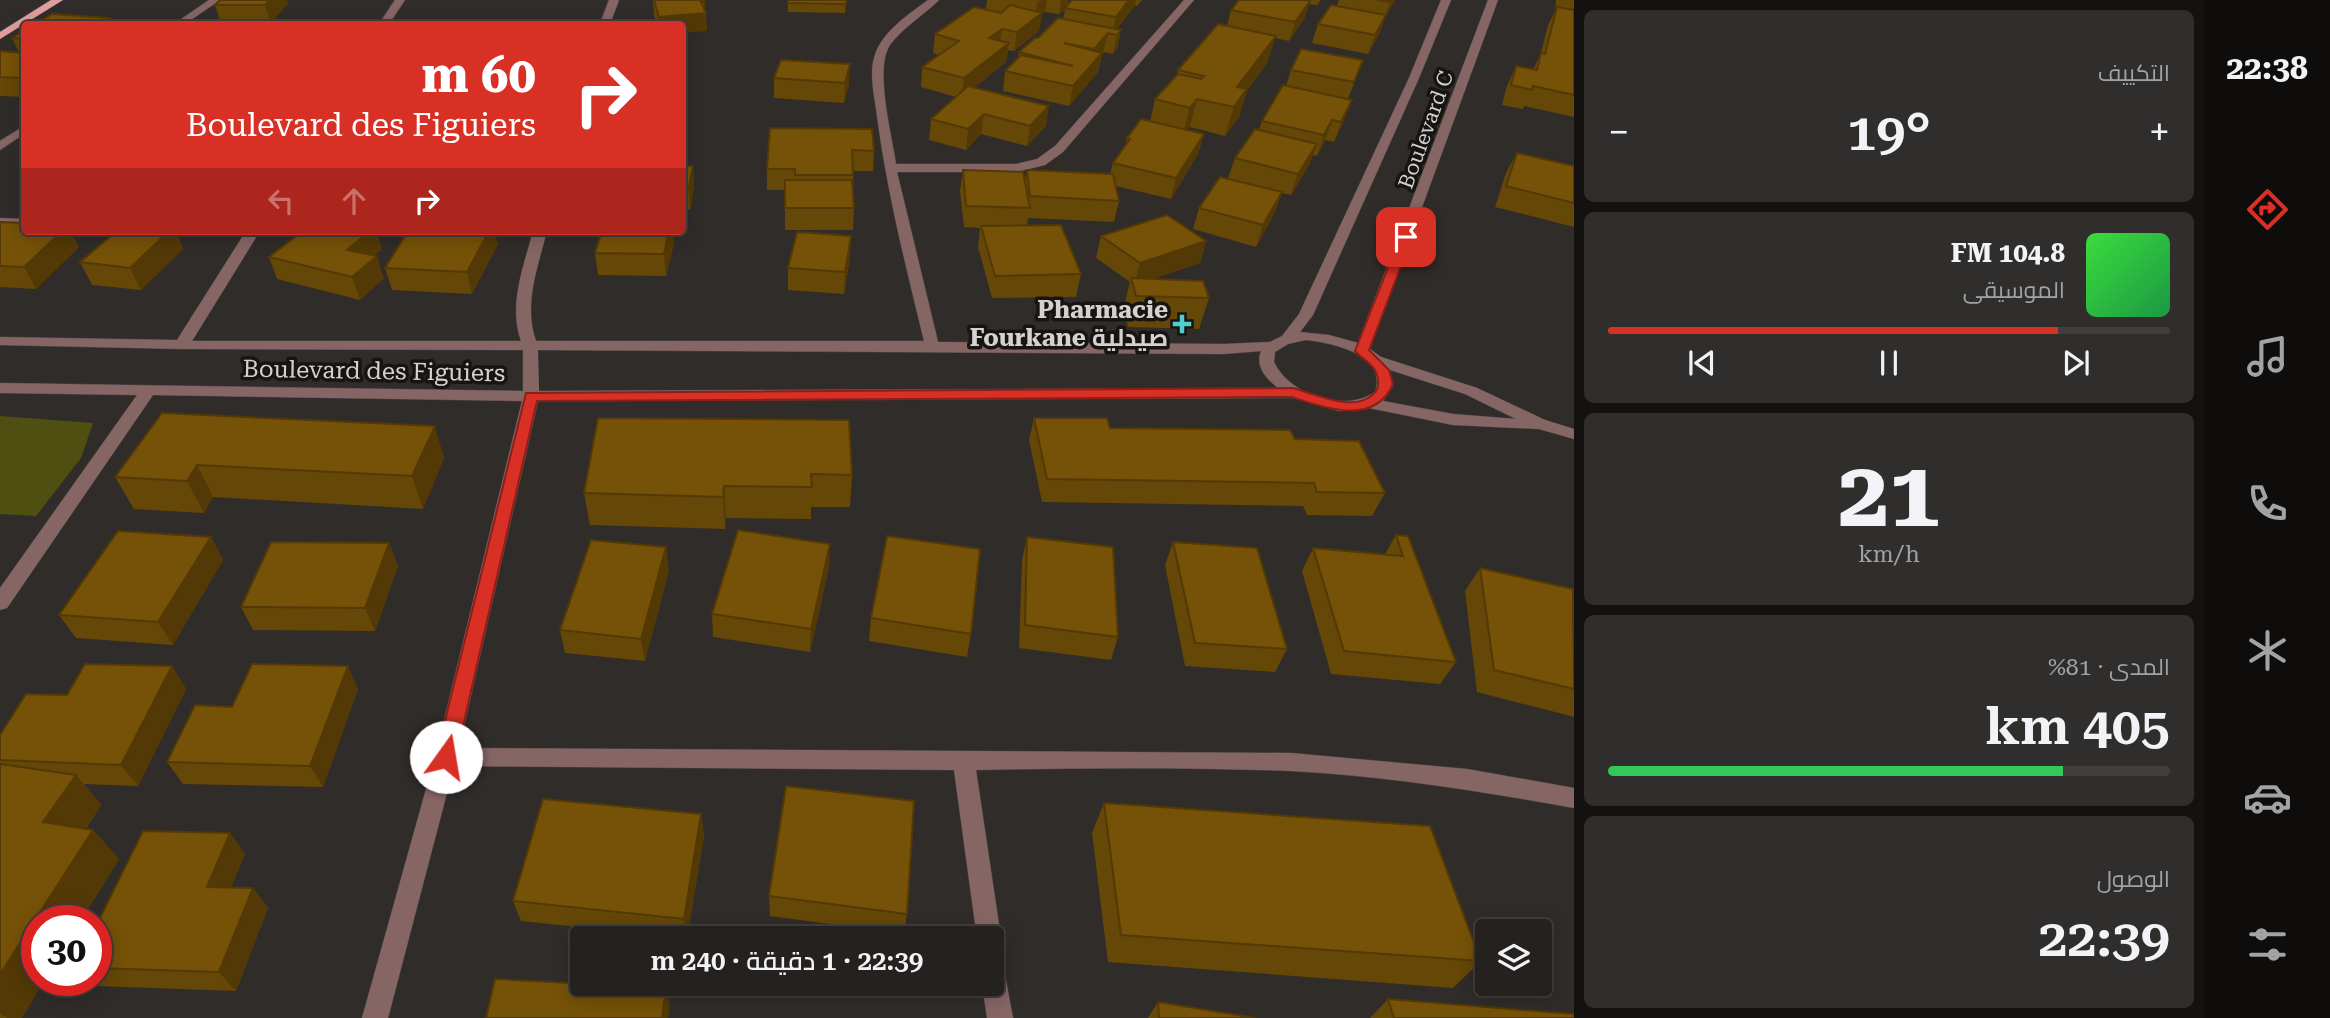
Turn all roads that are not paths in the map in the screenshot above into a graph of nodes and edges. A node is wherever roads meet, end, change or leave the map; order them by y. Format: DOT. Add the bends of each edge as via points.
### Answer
graph roads {
  1 [pos="58,0"];
  2 [pos="215,0"];
  3 [pos="400,0"];
  4 [pos="614,0"];
  5 [pos="934,0"];
  6 [pos="1189,0"];
  7 [pos="1446,0"];
  8 [pos="1493,0"];
  9 [pos="24,21"];
  10 [pos="184,21"];
  11 [pos="386,21"];
  12 [pos="607,21"];
  13 [pos="21,23"];
  14 [pos="0,36"];
  15 [pos="21,131"];
  16 [pos="0,146"];
  17 [pos="890,168"];
  18 [pos="0,222"];
  19 [pos="21,223"];
  20 [pos="251,235"];
  21 [pos="539,235"];
  22 [pos="1289,337"];
  23 [pos="0,341"];
  24 [pos="182,345"];
  25 [pos="530,345"];
  26 [pos="932,346"];
  27 [pos="1272,346"];
  28 [pos="1368,356"];
  29 [pos="0,388"];
  30 [pos="148,391"];
  31 [pos="1293,393"];
  32 [pos="531,396"];
  33 [pos="1369,403"];
  34 [pos="1539,424"];
  35 [pos="1574,434"];
  36 [pos="0,603"];
  37 [pos="446,757"];
  38 [pos="964,761"];
  39 [pos="1574,798"];
  40 [pos="987,926"];
  41 [pos="997,996"];
  42 [pos="375,1018"];
  43 [pos="1000,1018"];
  1 -- 9 [label="main road"];
  2 -- 10 [label="street"];
  3 -- 11 [label="street"];
  4 -- 12 [label="street"];
  5 -- 17 [label="street" via="893,33 879,58"];
  6 -- 17 [label="street" via="1059,149 1041,162 1016,168"];
  7 -- 22 [label="street, Boulevard C" via="1306,315"];
  8 -- 28 [label="street, Boulevard C"];
  13 -- 14 [label="main road"];
  15 -- 16 [label="street"];
  17 -- 26 [label="street"];
  18 -- 19 [label="street"];
  20 -- 24 [label="street"];
  21 -- 25 [label="street" via="523,308"];
  22 -- 27 [label="street"];
  22 -- 28 [label="street" via="1326,338"];
  23 -- 24 [label="street, Boulevard des Figuiers"];
  24 -- 25 [label="street, Boulevard des Figuiers"];
  25 -- 26 [label="street, Boulevard des Figuiers"];
  25 -- 32 [label="street"];
  26 -- 27 [label="street, Boulevard des Figuiers"];
  27 -- 31 [label="street" via="1266,356 1268,369"];
  28 -- 33 [label="street" via="1384,373 1386,384 1381,395"];
  28 -- 34 [label="street" via="1483,396"];
  29 -- 30 [label="street, Boulevard des Figuiers"];
  30 -- 32 [label="street, Boulevard des Figuiers"];
  30 -- 36 [label="street"];
  31 -- 32 [label="street, Boulevard des Figuiers"];
  31 -- 33 [label="street" via="1332,405"];
  32 -- 37 [label="street"];
  33 -- 34 [label="street" via="1478,423"];
  34 -- 35 [label="street"];
  37 -- 38 [label="street"];
  37 -- 42 [label="street"];
  38 -- 39 [label="street" via="1291,762 1467,779"];
  38 -- 40 [label="street"];
  41 -- 43 [label="street"];
}
